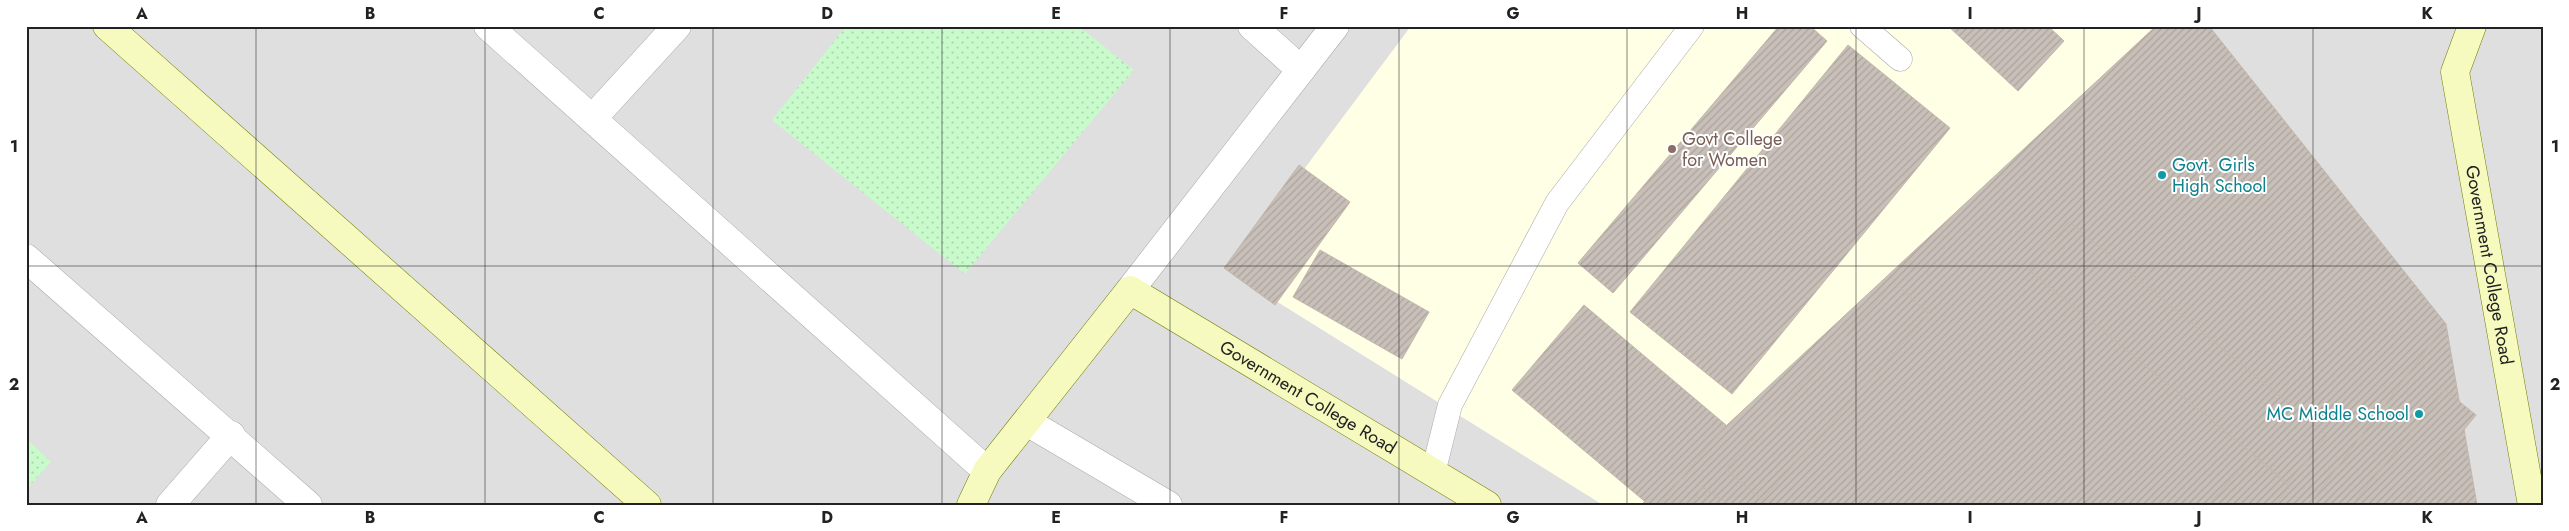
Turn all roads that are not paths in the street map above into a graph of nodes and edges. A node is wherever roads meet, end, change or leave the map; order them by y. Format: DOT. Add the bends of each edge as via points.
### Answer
graph roads {
  1 [pos="107,26"];
  2 [pos="488,26"];
  3 [pos="677,26"];
  4 [pos="1252,26"];
  5 [pos="1335,26"];
  6 [pos="1692,26"];
  7 [pos="1862,26"];
  8 [pos="2472,26"];
  9 [pos="1900,59"];
  10 [pos="1301,70"];
  11 [pos="592,119"];
  12 [pos="26,258"];
  13 [pos="1130,290"];
  14 [pos="1027,422"];
  15 [pos="231,435"];
  16 [pos="987,472"];
  17 [pos="1433,473"];
  18 [pos="170,505"];
  19 [pos="308,505"];
  20 [pos="647,505"];
  21 [pos="971,505"];
  22 [pos="1168,505"];
  23 [pos="1487,505"];
  24 [pos="2532,505"];
  1 -- 20 [label="street"];
  2 -- 11 [label="street"];
  3 -- 11 [label="street"];
  4 -- 10 [label="street"];
  5 -- 10 [label="street"];
  6 -- 17 [label="lane" via="1557,203 1450,405"];
  7 -- 9 [label="lane"];
  8 -- 24 [label="street, Government College Road" via="2455,72"];
  10 -- 13 [label="street"];
  11 -- 16 [label="street"];
  12 -- 15 [label="street"];
  13 -- 14 [label="street"];
  13 -- 17 [label="street, Government College Road"];
  14 -- 16 [label="street"];
  14 -- 22 [label="street"];
  15 -- 18 [label="street"];
  15 -- 19 [label="street"];
  16 -- 21 [label="street"];
  17 -- 23 [label="street, Government College Road"];
}
